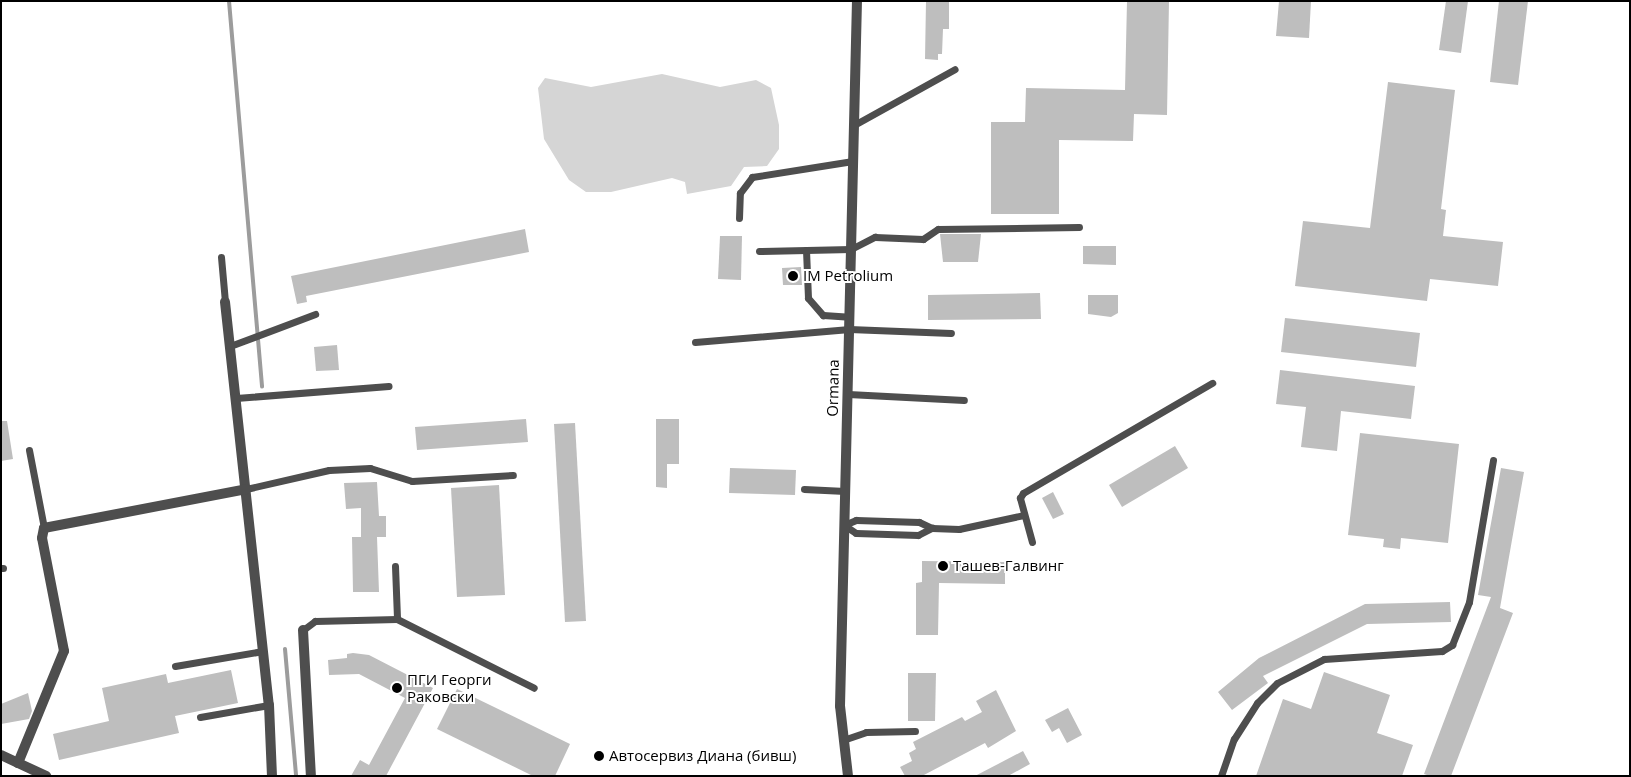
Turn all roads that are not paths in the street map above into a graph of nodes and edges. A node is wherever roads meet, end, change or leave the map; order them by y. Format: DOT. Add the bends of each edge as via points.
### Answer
graph roads {
  1 [pos="857,1"];
  2 [pos="955,70"];
  3 [pos="854,125"];
  4 [pos="853,161"];
  5 [pos="739,218"];
  6 [pos="1079,226"];
  7 [pos="851,249"];
  8 [pos="806,250"];
  9 [pos="760,251"];
  10 [pos="221,257"];
  11 [pos="225,302"];
  12 [pos="315,314"];
  13 [pos="849,317"];
  14 [pos="849,329"];
  15 [pos="951,333"];
  16 [pos="695,342"];
  17 [pos="230,346"];
  18 [pos="1212,383"];
  19 [pos="389,386"];
  20 [pos="848,394"];
  21 [pos="236,398"];
  22 [pos="964,400"];
  23 [pos="29,450"];
  24 [pos="1493,460"];
  25 [pos="513,475"];
  26 [pos="246,489"];
  27 [pos="804,489"];
  28 [pos="845,491"];
  29 [pos="1024,515"];
  30 [pos="844,526"];
  31 [pos="44,528"];
  32 [pos="932,528"];
  33 [pos="1032,542"];
  34 [pos="395,566"];
  35 [pos="397,619"];
  36 [pos="303,630"];
  37 [pos="264,651"];
  38 [pos="174,666"];
  39 [pos="534,688"];
  40 [pos="269,704"];
  41 [pos="200,717"];
  42 [pos="916,731"];
  43 [pos="843,740"];
  44 [pos="1,755"];
  45 [pos="18,762"];
  46 [pos="46,776"];
  47 [pos="272,776"];
  48 [pos="311,776"];
  49 [pos="848,776"];
  50 [pos="1221,776"];
  1 -- 3 [label="street, Ormana"];
  2 -- 3 [label="lane"];
  3 -- 4 [label="street, Ormana"];
  4 -- 5 [label="lane" via="752,177 740,193"];
  4 -- 7 [label="street, Ormana"];
  6 -- 7 [label="lane" via="938,229 923,239 875,237"];
  7 -- 8 [label="lane"];
  7 -- 13 [label="street, Ormana"];
  8 -- 9 [label="lane"];
  8 -- 13 [label="lane" via="808,298 824,316"];
  10 -- 11 [label="lane"];
  11 -- 17 [label="street"];
  12 -- 17 [label="lane"];
  13 -- 14 [label="street, Ormana"];
  14 -- 15 [label="lane"];
  14 -- 16 [label="lane"];
  14 -- 20 [label="street, Ormana"];
  17 -- 21 [label="street"];
  18 -- 29 [label="lane" via="1023,493"];
  19 -- 21 [label="lane"];
  20 -- 22 [label="lane"];
  20 -- 28 [label="street, Ormana"];
  21 -- 26 [label="street"];
  23 -- 31 [label="lane"];
  24 -- 50 [label="lane" via="1469,602 1452,644 1442,651 1324,660 1277,683 1258,702 1234,739"];
  25 -- 26 [label="lane" via="412,481 378,469 362,468 329,470"];
  26 -- 31 [label="street"];
  26 -- 37 [label="street"];
  27 -- 28 [label="lane"];
  28 -- 30 [label="street, Ormana"];
  29 -- 32 [label="lane" via="959,529"];
  29 -- 33 [label="lane"];
  30 -- 32 [label="lane" via="856,520 919,522"];
  30 -- 32 [label="lane" via="856,533 918,534"];
  30 -- 43 [label="street, Ormana"];
  31 -- 45 [label="street" via="42,538 64,652"];
  34 -- 35 [label="lane"];
  35 -- 36 [label="lane" via="315,622"];
  35 -- 39 [label="lane"];
  36 -- 48 [label="street"];
  37 -- 38 [label="lane"];
  37 -- 40 [label="street"];
  40 -- 41 [label="lane"];
  40 -- 47 [label="street"];
  42 -- 43 [label="lane" via="866,732"];
  43 -- 49 [label="street, Ormana"];
  44 -- 45 [label="street"];
  45 -- 46 [label="street"];
}
